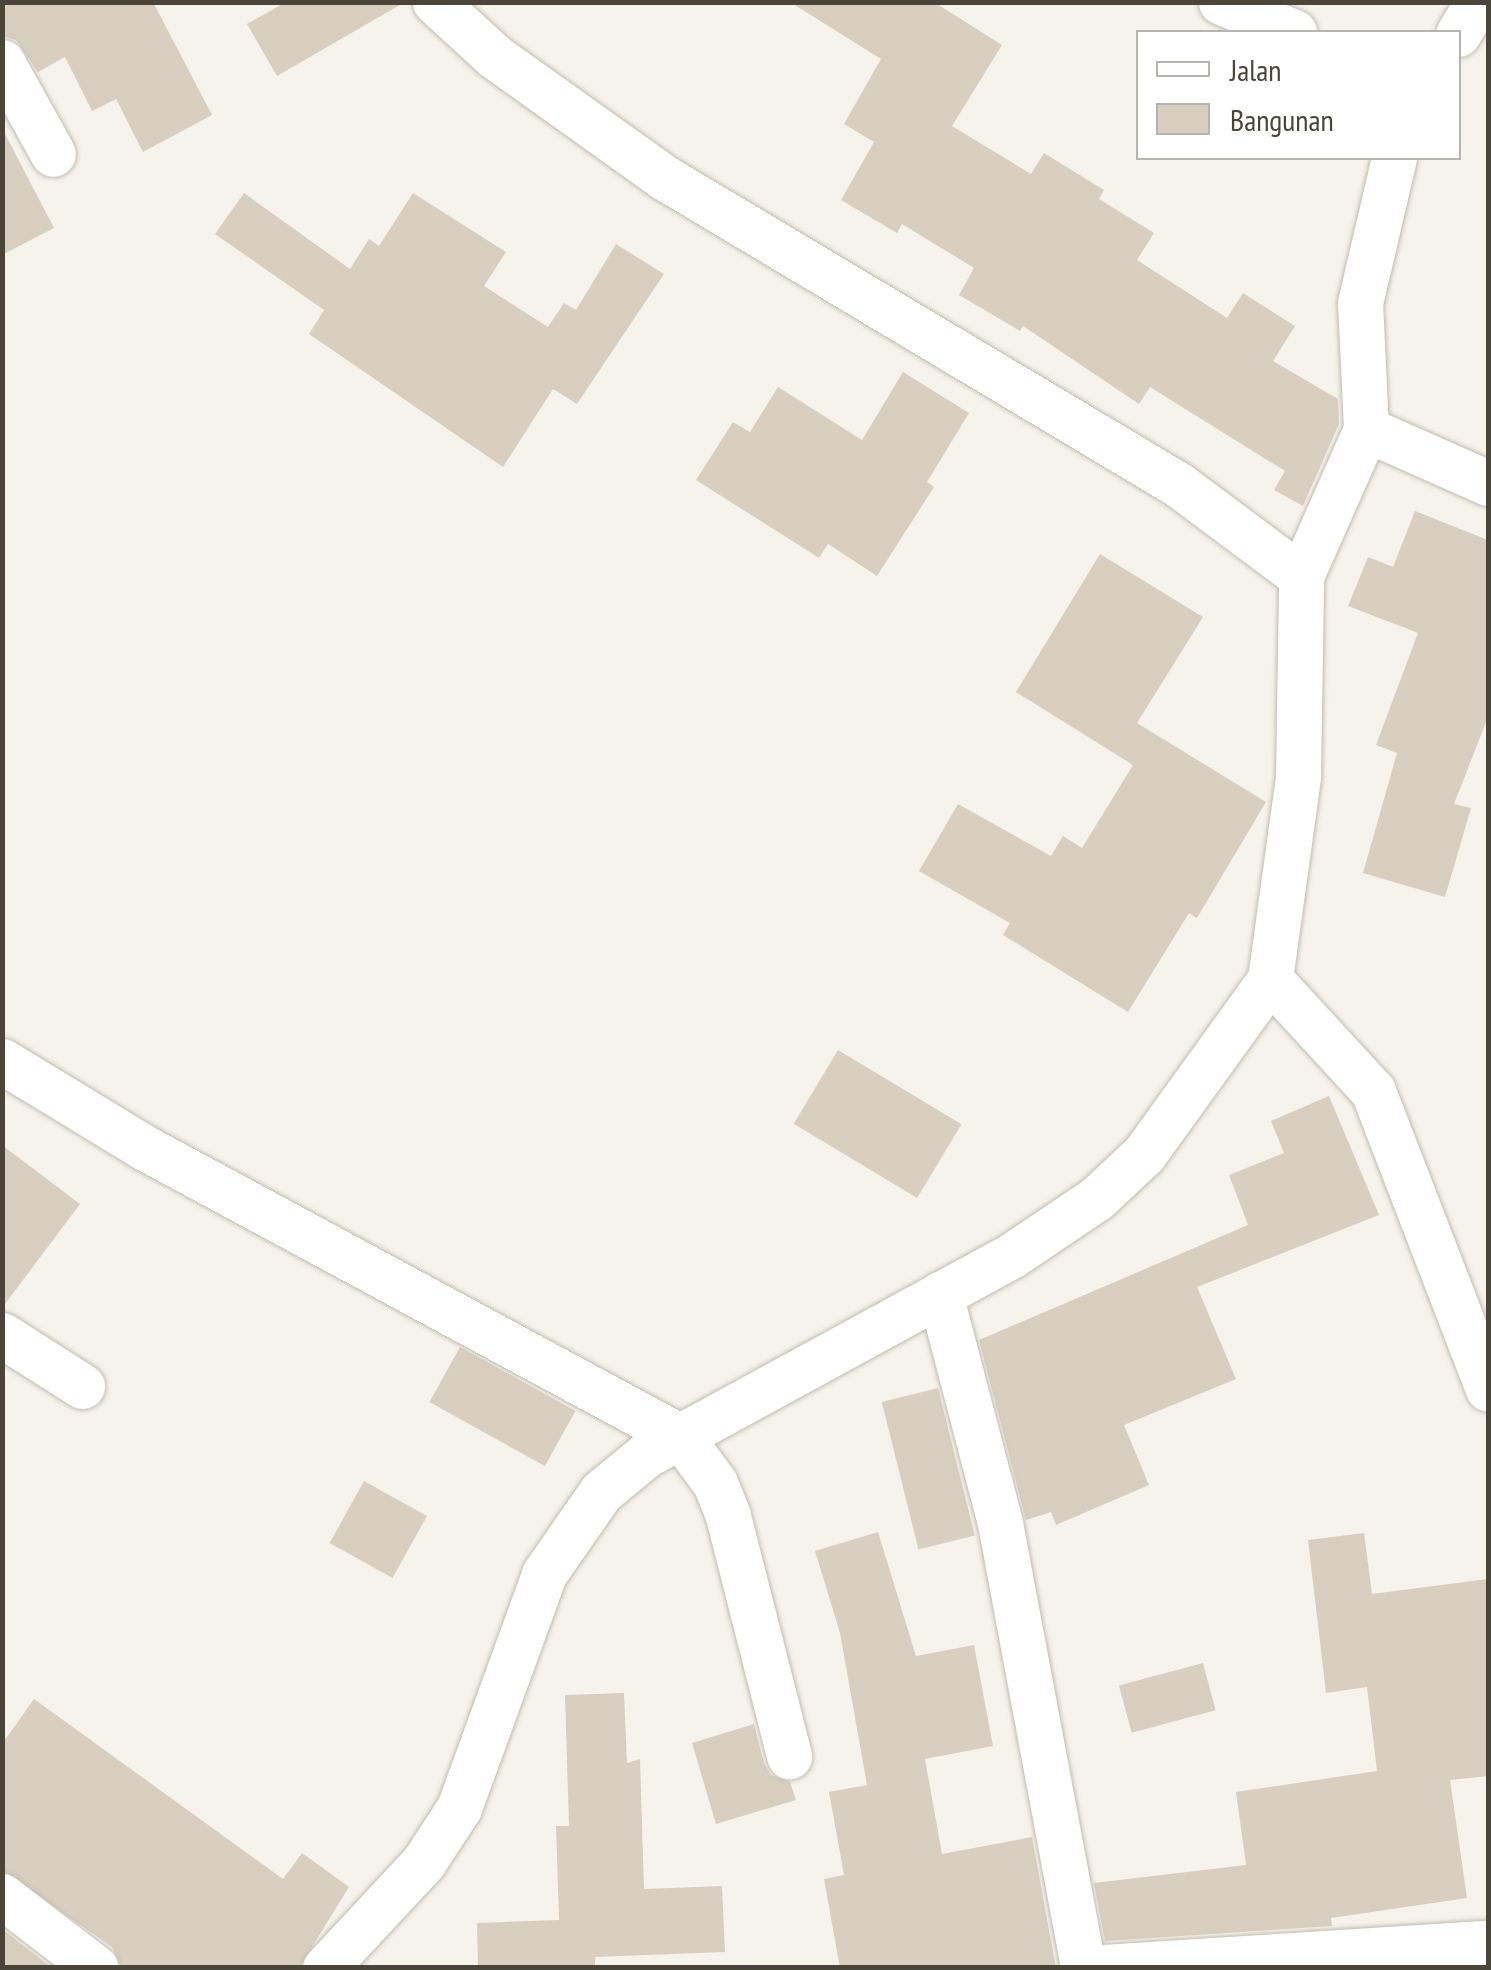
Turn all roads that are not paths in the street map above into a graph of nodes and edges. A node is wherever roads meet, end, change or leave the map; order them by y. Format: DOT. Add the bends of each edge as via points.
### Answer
graph roads {
  1 [pos="436,2"];
  2 [pos="1221,2"];
  3 [pos="1477,2"];
  4 [pos="1289,30"];
  5 [pos="1460,30"];
  6 [pos="2,62"];
  7 [pos="53,154"];
  8 [pos="1394,160"];
  9 [pos="1366,429"];
  10 [pos="1488,484"];
  11 [pos="1301,576"];
  12 [pos="1270,978"];
  13 [pos="2,1061"];
  14 [pos="940,1294"];
  15 [pos="2,1335"];
  16 [pos="82,1386"];
  17 [pos="1488,1389"];
  18 [pos="681,1437"];
  19 [pos="789,1756"];
  20 [pos="2,1896"];
  21 [pos="1488,1943"];
  22 [pos="96,1968"];
  23 [pos="325,1968"];
  24 [pos="1085,1968"];
  1 -- 11 [label="street" via="494,56 665,178 1179,485"];
  2 -- 4 [label="street"];
  3 -- 5 [label="street"];
  6 -- 7 [label="street"];
  8 -- 9 [label="street" via="1360,303"];
  9 -- 10 [label="street"];
  9 -- 11 [label="street"];
  11 -- 12 [label="street" via="1298,777"];
  12 -- 14 [label="street" via="1144,1154 1097,1198"];
  12 -- 17 [label="street" via="1373,1092"];
  13 -- 18 [label="street" via="146,1148"];
  14 -- 18 [label="street"];
  14 -- 24 [label="street" via="1000,1524"];
  15 -- 16 [label="street"];
  18 -- 19 [label="street" via="715,1483 728,1516"];
  18 -- 23 [label="street" via="601,1492 566,1537 544,1574 459,1808 423,1863"];
  20 -- 22 [label="street"];
  21 -- 24 [label="street"];
}
